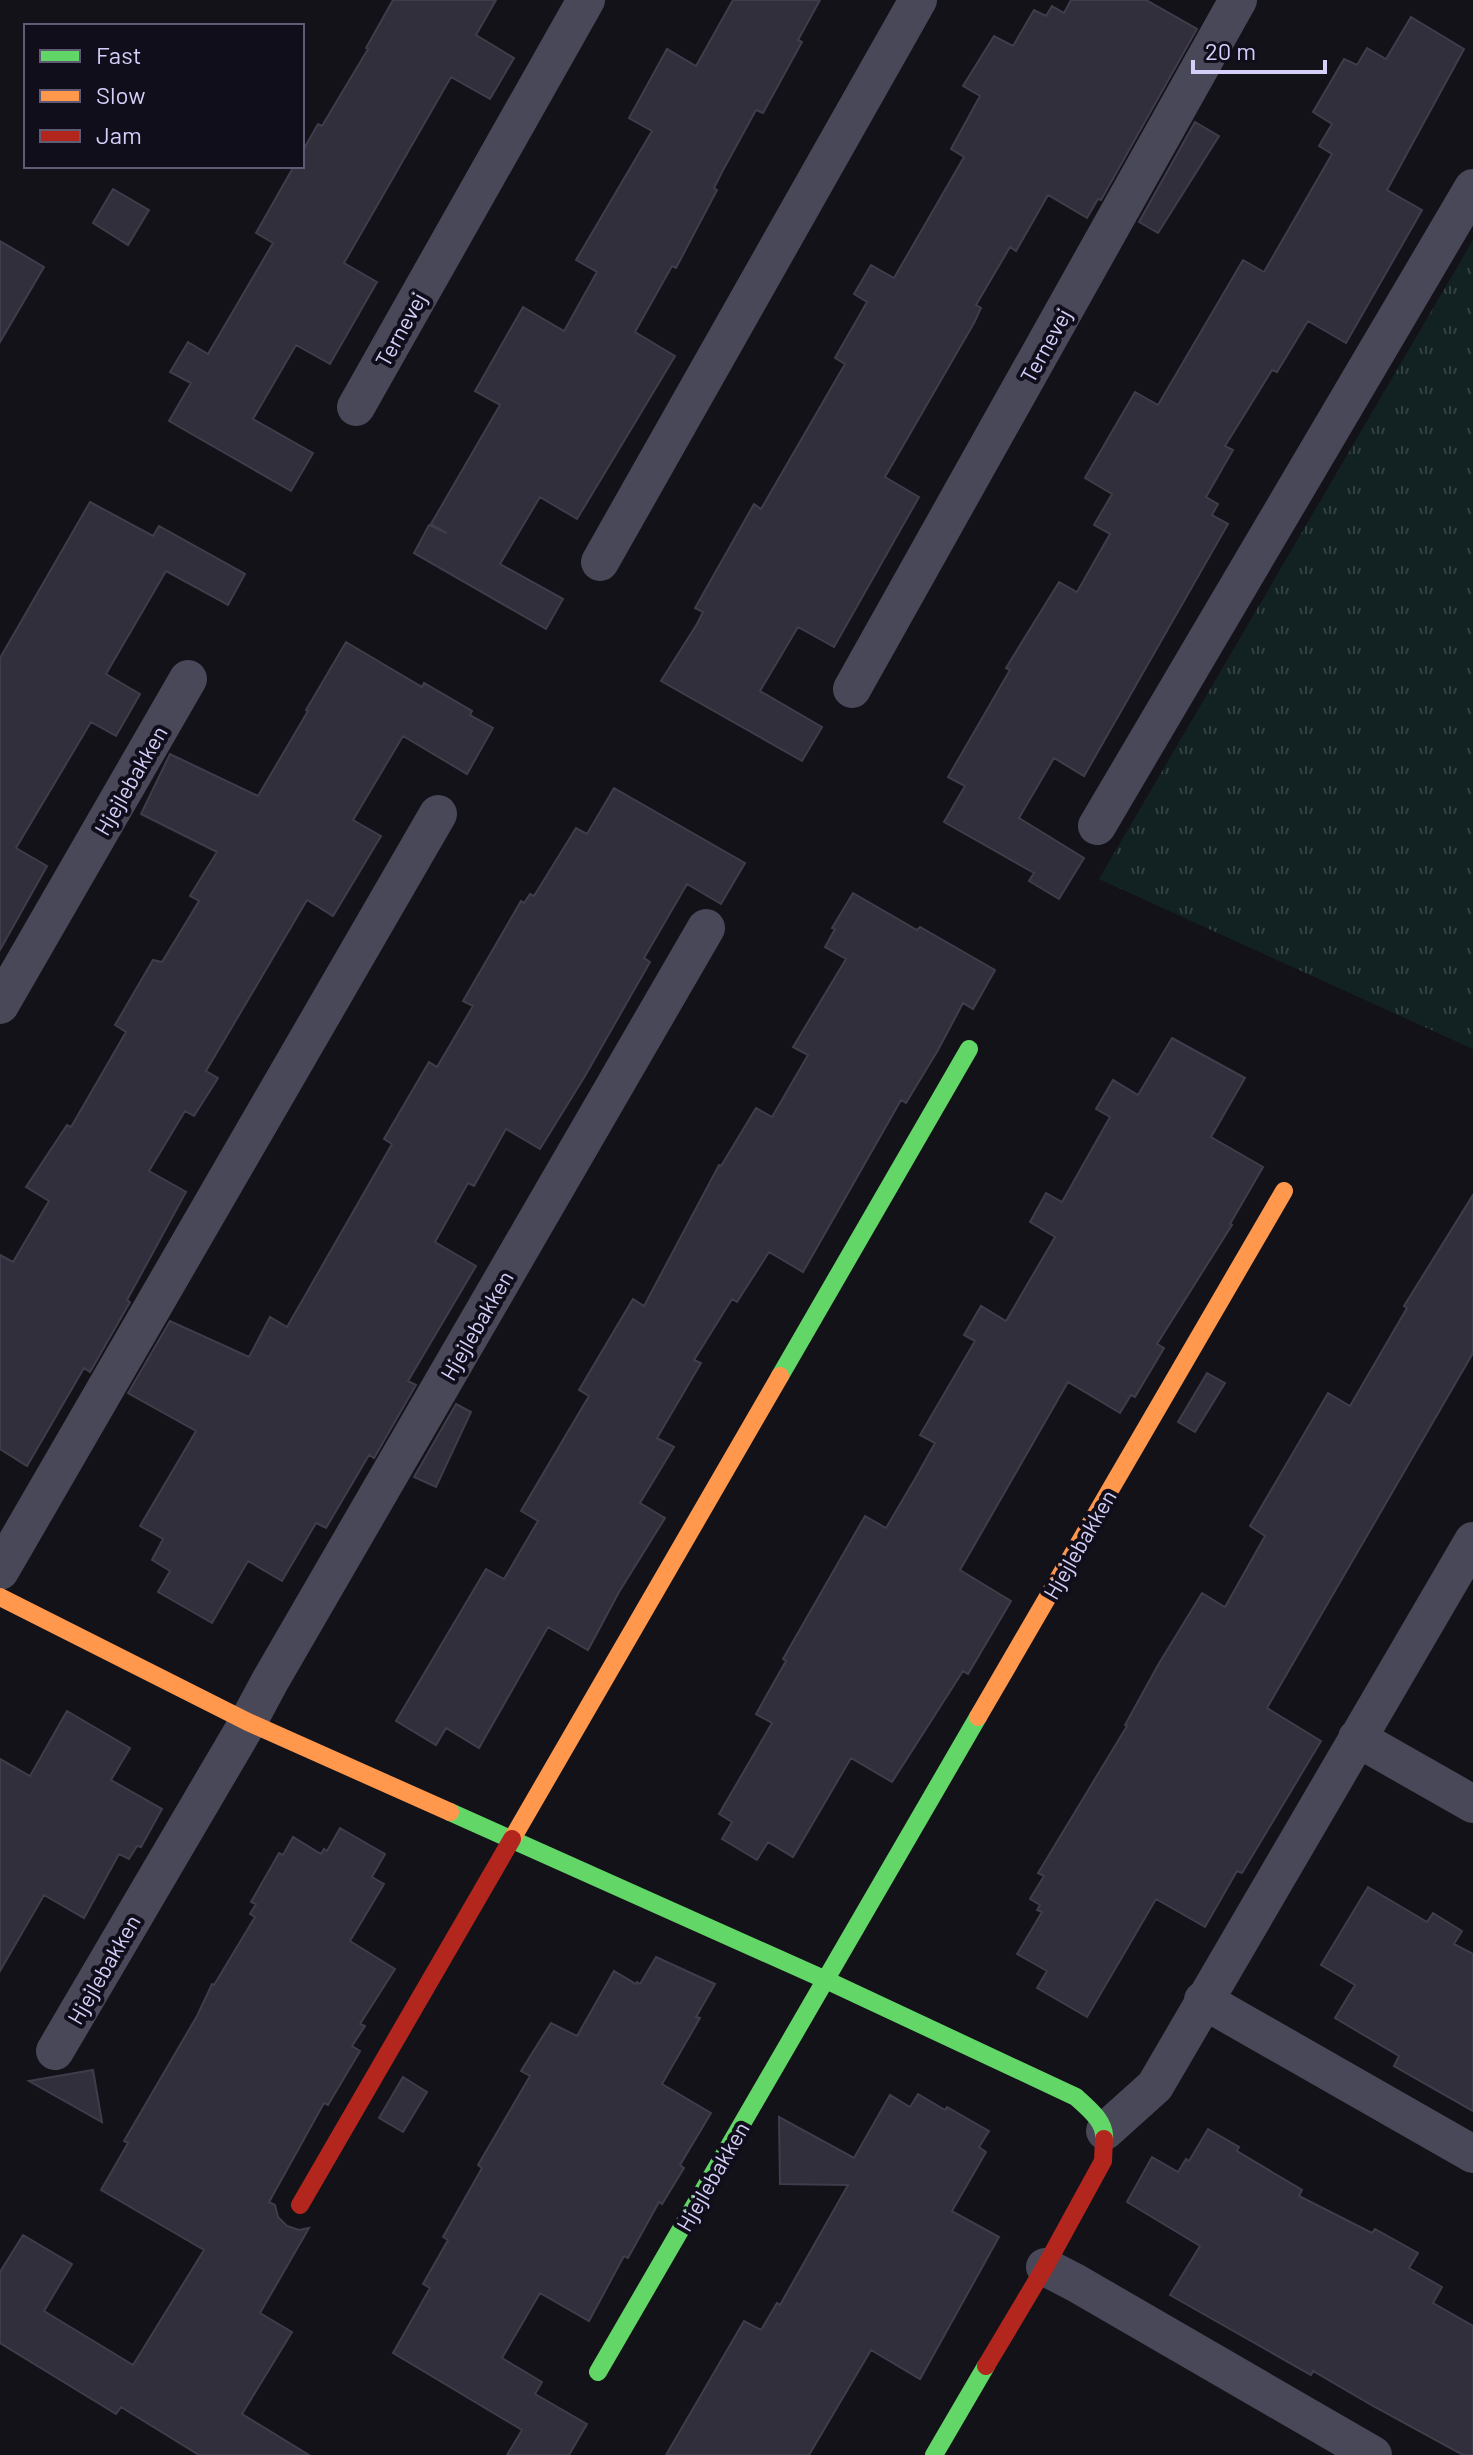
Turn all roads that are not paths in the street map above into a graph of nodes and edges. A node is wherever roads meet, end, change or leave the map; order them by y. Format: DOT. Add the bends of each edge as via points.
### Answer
graph roads {
  1 [pos="586,0"];
  2 [pos="918,0"];
  3 [pos="1238,0"];
  4 [pos="1473,188"];
  5 [pos="356,407"];
  6 [pos="600,562"];
  7 [pos="188,679"];
  8 [pos="852,689"];
  9 [pos="438,814"];
  10 [pos="1097,826"];
  11 [pos="706,928"];
  12 [pos="0,1005"];
  13 [pos="969,1049"];
  14 [pos="1284,1191"];
  15 [pos="1473,1541"];
  16 [pos="0,1571"];
  17 [pos="0,1597"];
  18 [pos="248,1722"];
  19 [pos="1357,1738"];
  20 [pos="1473,1804"];
  21 [pos="510,1839"];
  22 [pos="826,1980"];
  23 [pos="1203,2000"];
  24 [pos="55,2051"];
  25 [pos="1105,2131"];
  26 [pos="1473,2154"];
  27 [pos="300,2205"];
  28 [pos="1045,2267"];
  29 [pos="598,2372"];
  30 [pos="934,2455"];
  31 [pos="1373,2455"];
  1 -- 5 [label="street, Ternevej"];
  2 -- 6 [label="street"];
  3 -- 8 [label="street, Ternevej"];
  4 -- 10 [label="street"];
  7 -- 12 [label="street, Hjejlebakken"];
  9 -- 16 [label="street"];
  11 -- 18 [label="street, Hjejlebakken"];
  13 -- 21 [label="street"];
  14 -- 22 [label="street, Hjejlebakken"];
  15 -- 19 [label="street"];
  17 -- 18 [label="street"];
  18 -- 21 [label="street"];
  18 -- 24 [label="street, Hjejlebakken"];
  19 -- 20 [label="street"];
  19 -- 23 [label="street"];
  21 -- 22 [label="street"];
  21 -- 27 [label="street"];
  22 -- 25 [label="street" via="1076,2097"];
  22 -- 29 [label="street, Hjejlebakken"];
  23 -- 25 [label="street" via="1155,2086"];
  23 -- 26 [label="street"];
  25 -- 28 [label="street" via="1103,2161"];
  28 -- 30 [label="street"];
  28 -- 31 [label="street"];
}
